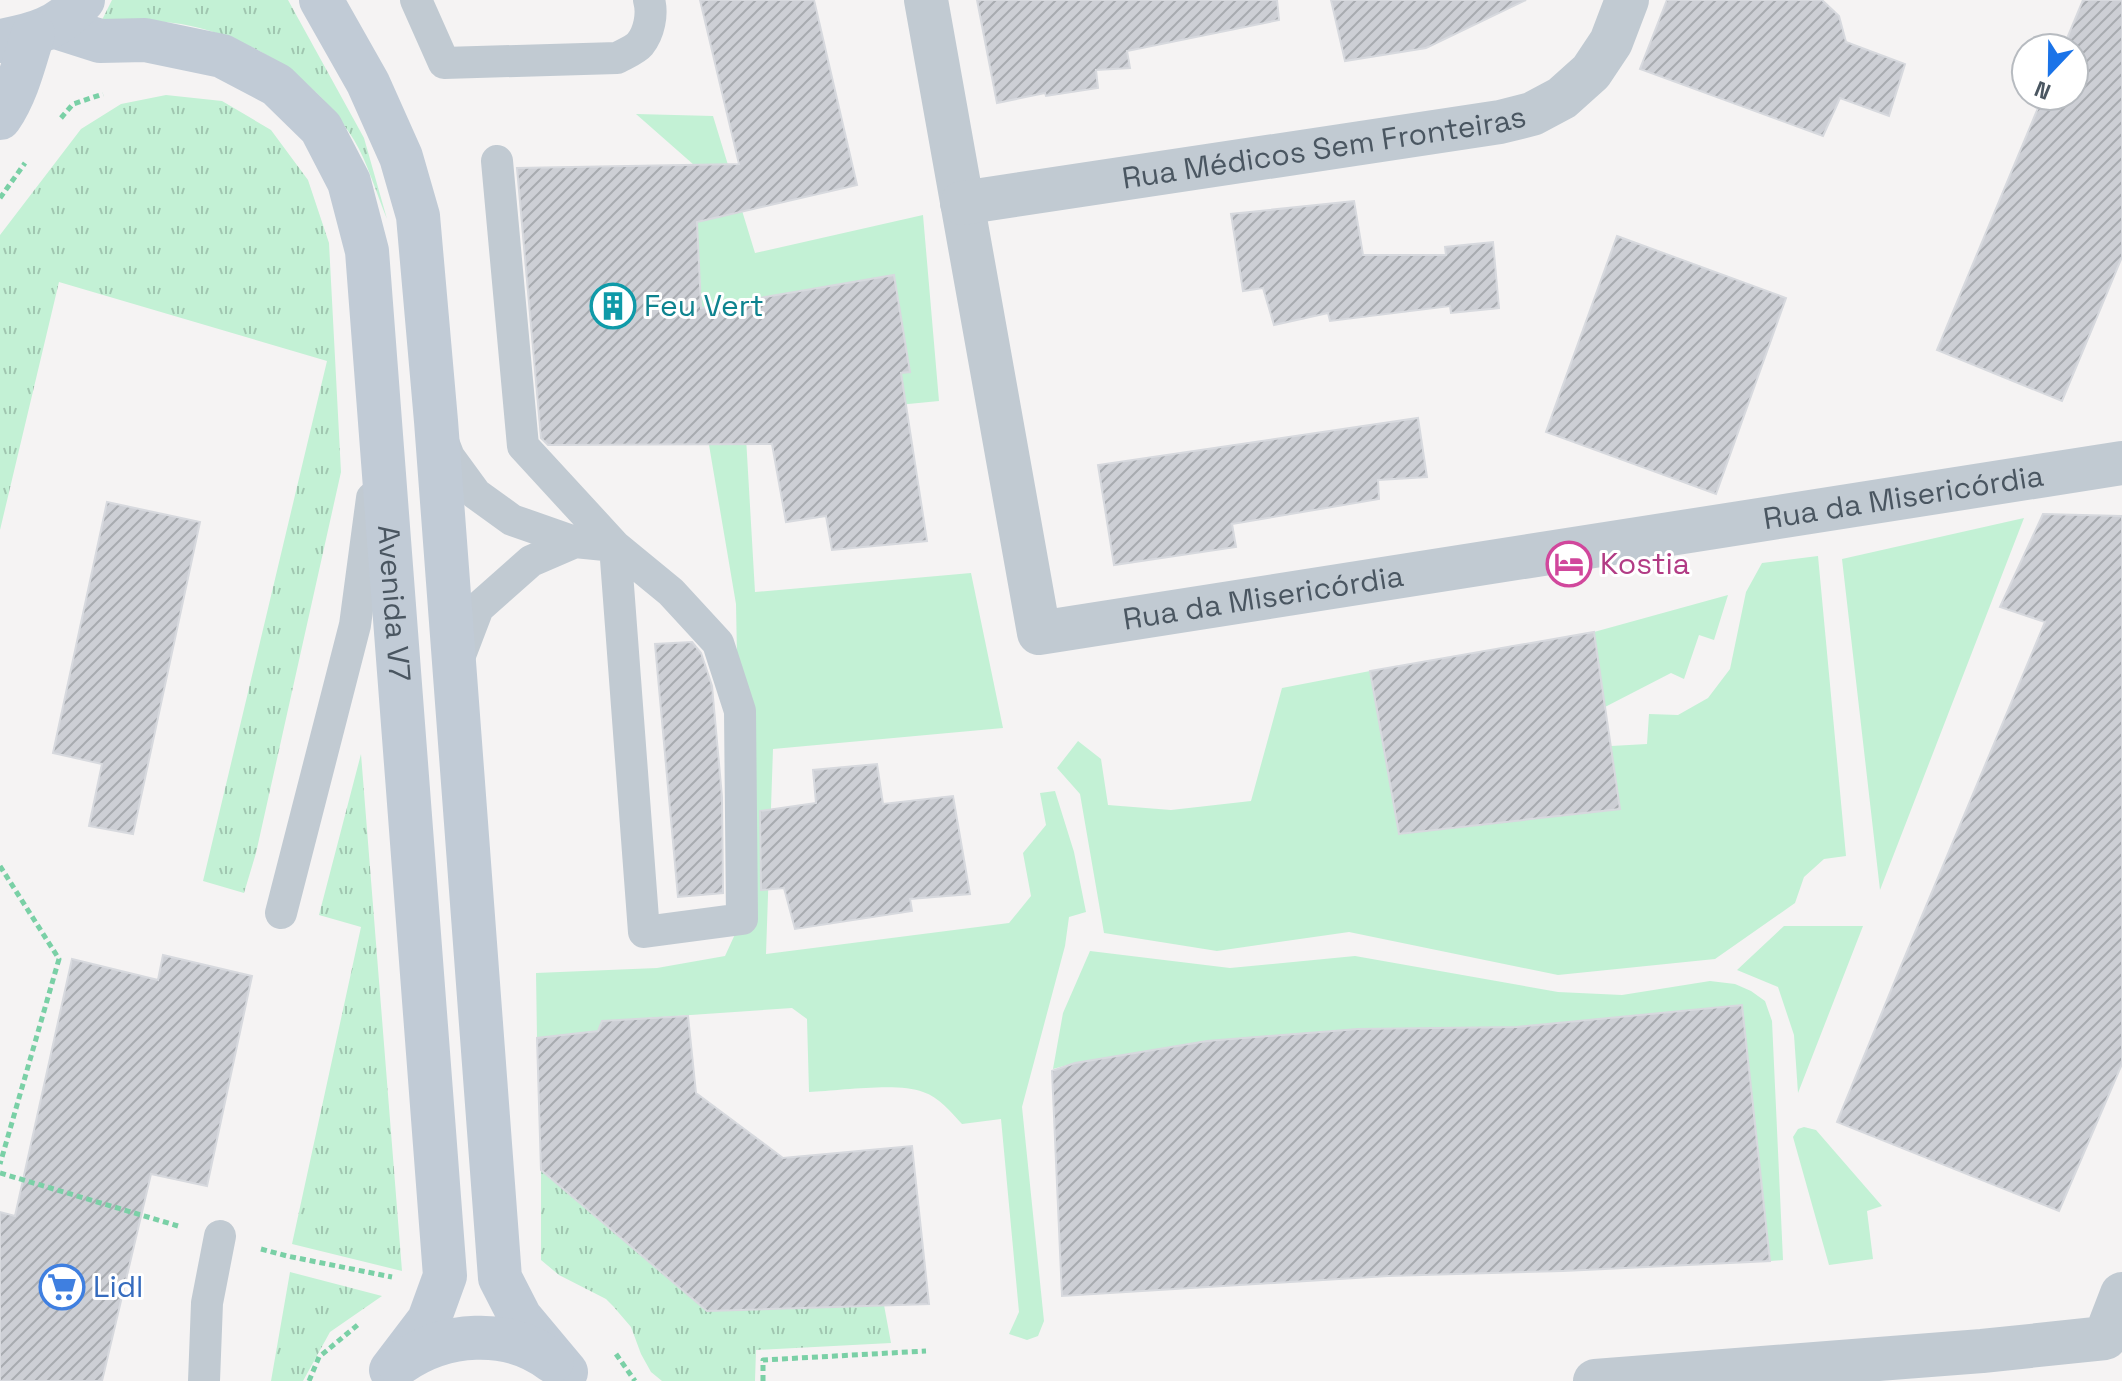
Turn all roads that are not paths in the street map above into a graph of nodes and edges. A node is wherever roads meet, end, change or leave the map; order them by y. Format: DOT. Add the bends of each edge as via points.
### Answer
graph roads {
  1 [pos="416,0"];
  2 [pos="649,0"];
  3 [pos="926,0"];
  4 [pos="1627,0"];
  5 [pos="327,7"];
  6 [pos="42,25"];
  7 [pos="0,118"];
  8 [pos="497,161"];
  9 [pos="962,203"];
  10 [pos="436,421"];
  11 [pos="381,427"];
  12 [pos="2122,463"];
  13 [pos="575,542"];
  14 [pos="615,546"];
  15 [pos="455,670"];
  16 [pos="281,913"];
  17 [pos="220,1236"];
  18 [pos="2122,1294"];
  19 [pos="2113,1341"];
  20 [pos="386,1375"];
  21 [pos="570,1376"];
  22 [pos="204,1381"];
  23 [pos="1595,1381"];
  1 -- 2 [label="lane" via="444,63 617,58 639,46 649,28"];
  3 -- 9 [label="street, Rua da Misericórdia"];
  4 -- 9 [label="street, Rua Médicos Sem Fronteiras" via="1611,42 1591,72 1562,98 1532,114"];
  5 -- 10 [label="street, Avenida V7" via="401,157 418,216"];
  6 -- 7 [label="street"];
  6 -- 11 [label="street, Avenida V7" via="100,41 145,40 222,56 277,85 321,128 349,182 367,251"];
  8 -- 14 [label="lane" via="523,446"];
  9 -- 12 [label="street, Rua da Misericórdia" via="1039,633"];
  10 -- 13 [label="lane" via="449,457 476,494 512,520"];
  10 -- 15 [label="street, Avenida V7"];
  11 -- 16 [label="lane" via="355,625"];
  11 -- 20 [label="street, Avenida V7" via="445,1276 429,1320"];
  13 -- 14 [label="lane"];
  13 -- 15 [label="lane" via="531,561 478,608"];
  14 -- 14 [label="lane" via="671,592 718,643 740,711 742,919 644,932"];
  15 -- 21 [label="street, Avenida V7" via="500,1278 520,1317"];
  17 -- 22 [label="lane" via="207,1303"];
  18 -- 19 [label="street"];
  19 -- 23 [label="street"];
  20 -- 21 [label="street" via="413,1354 439,1343 492,1338 544,1355"];
}
